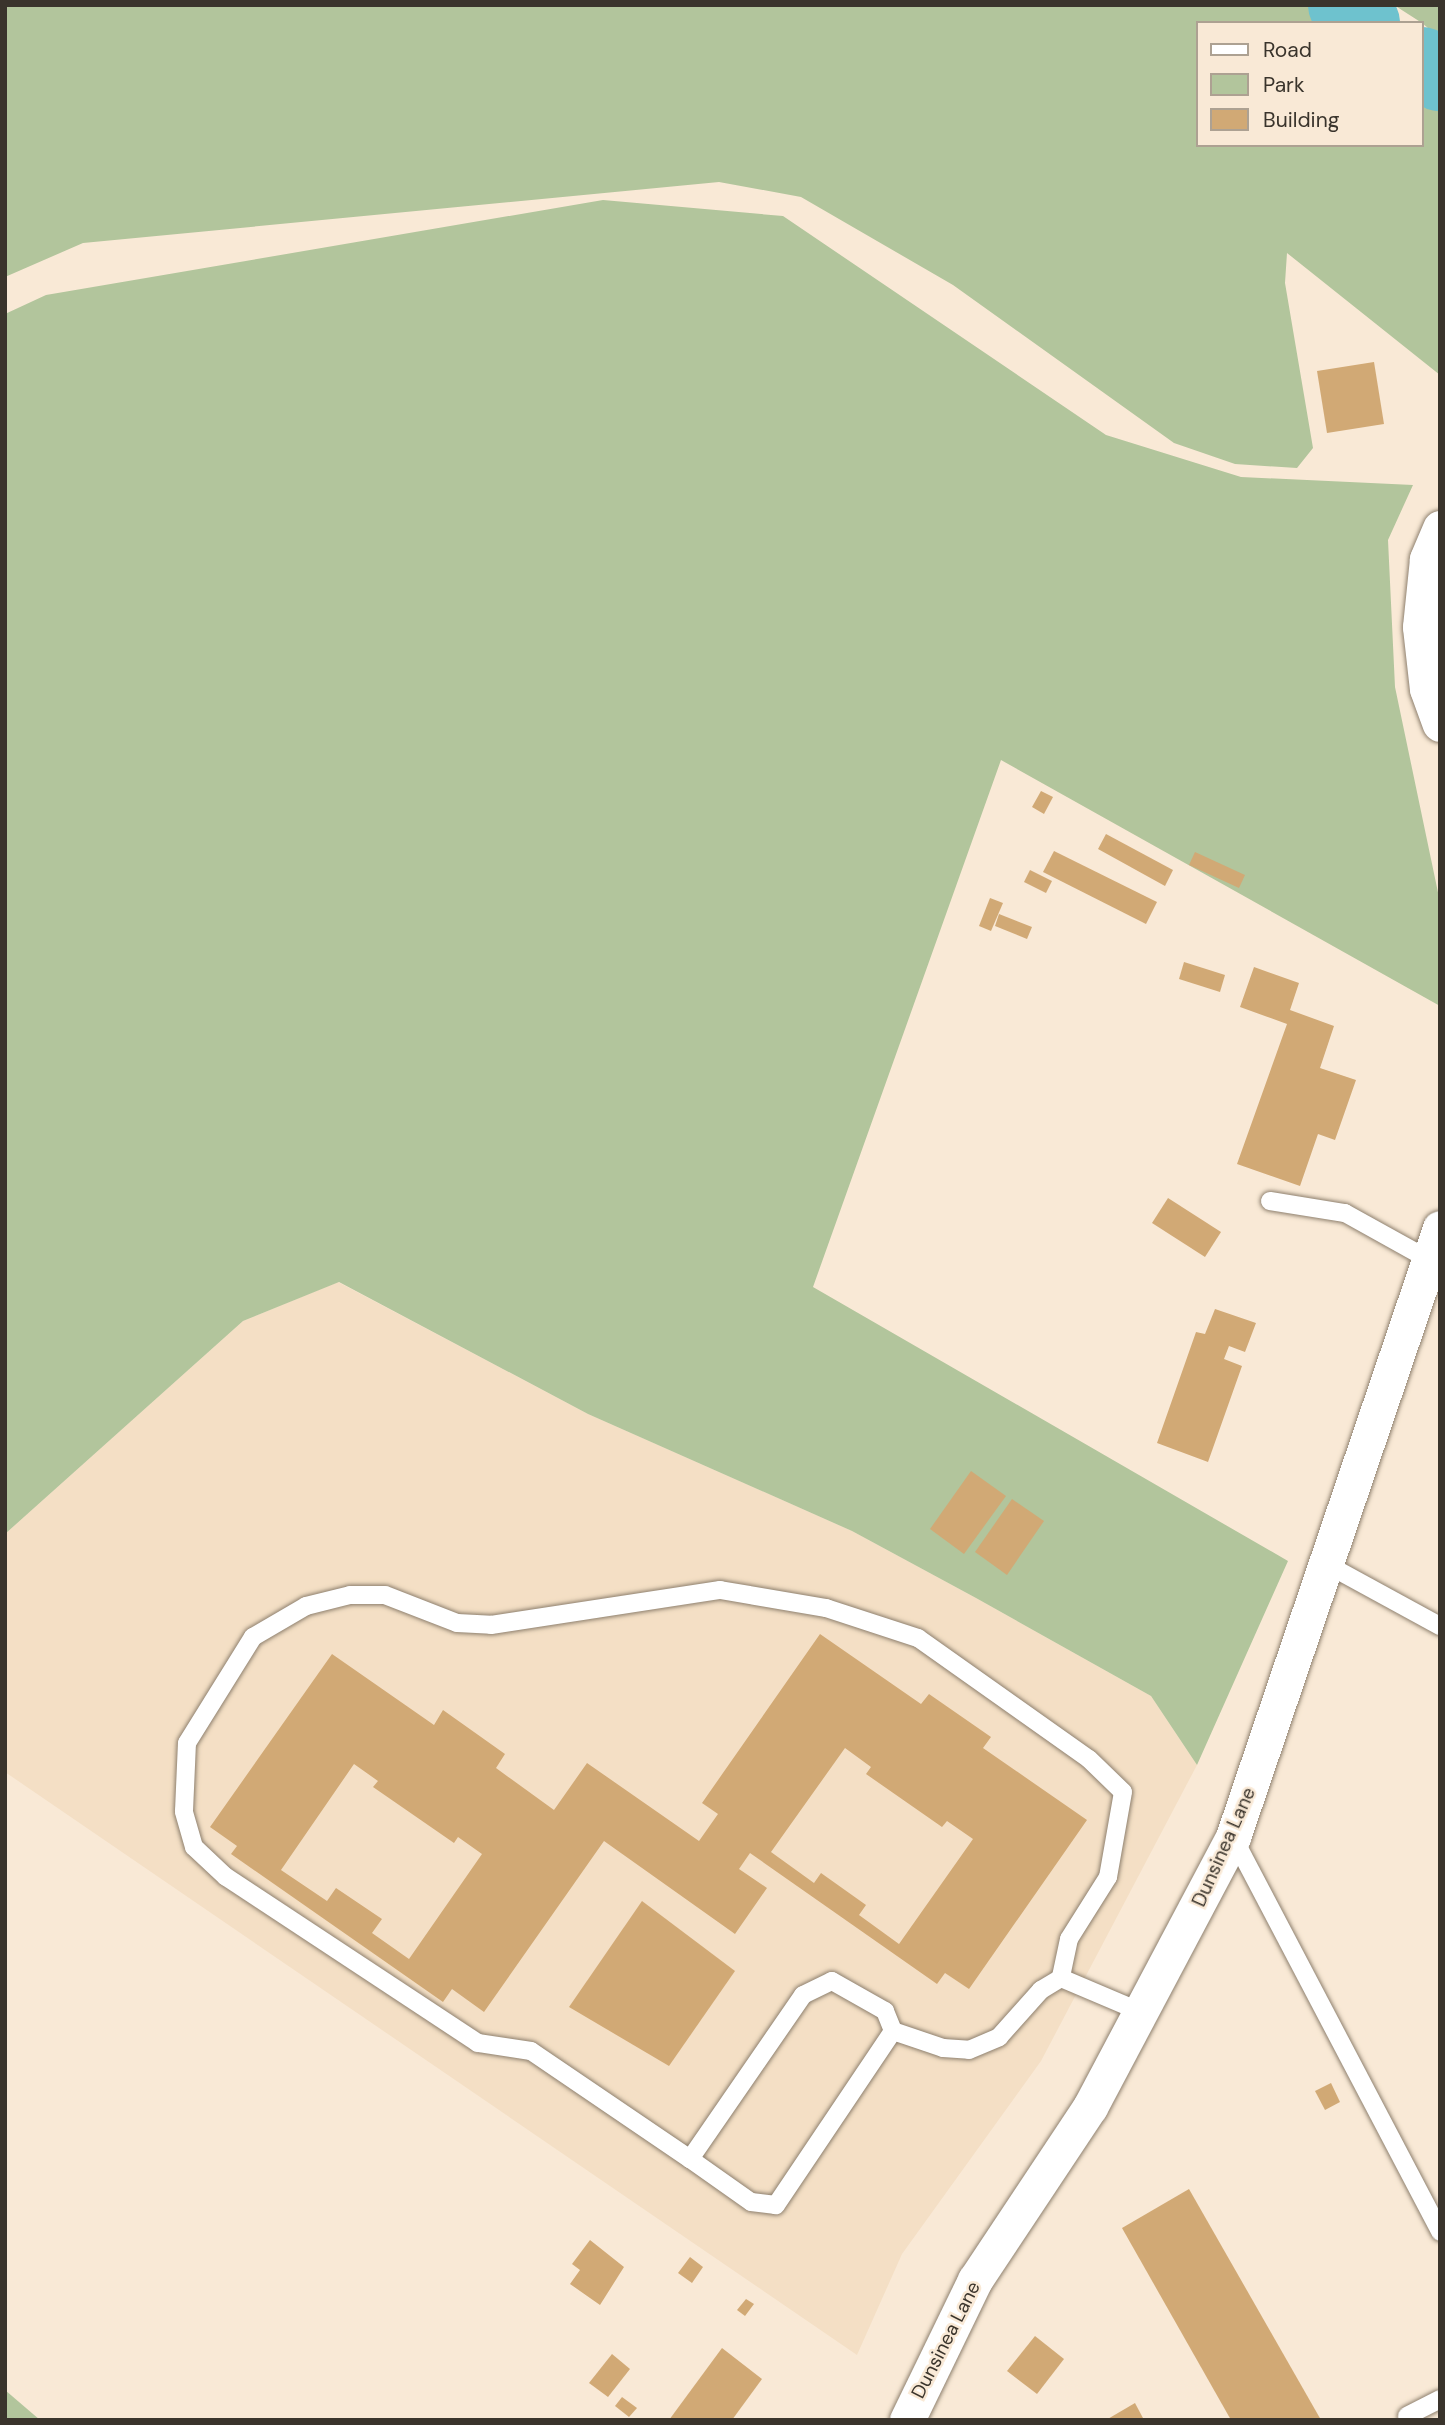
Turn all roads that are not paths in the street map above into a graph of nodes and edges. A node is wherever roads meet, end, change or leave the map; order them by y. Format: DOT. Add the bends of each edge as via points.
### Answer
graph roads {
  1 [pos="1440,528"];
  2 [pos="1440,724"];
  3 [pos="1270,1201"];
  4 [pos="1434,1243"];
  5 [pos="1328,1565"];
  6 [pos="1440,1626"];
  7 [pos="1233,1837"];
  8 [pos="1061,1978"];
  9 [pos="1141,2012"];
  10 [pos="893,2031"];
  11 [pos="690,2159"];
  12 [pos="1440,2232"];
  13 [pos="1440,2399"];
  14 [pos="1406,2417"];
  15 [pos="907,2420"];
  1 -- 2 [label="street" via="1427,559 1420,627 1427,689"];
  3 -- 4 [label="lane" via="1345,1213"];
  4 -- 5 [label="street, Dunsinea Lane" via="1350,1477"];
  5 -- 6 [label="lane"];
  5 -- 7 [label="street, Dunsinea Lane"];
  7 -- 9 [label="street, Dunsinea Lane"];
  7 -- 12 [label="lane"];
  8 -- 9 [label="lane"];
  8 -- 10 [label="lane" via="1041,1990 999,2037 970,2050"];
  8 -- 11 [label="lane" via="1069,1939 1108,1877 1123,1792 1089,1759 918,1638 826,1608 720,1590 491,1625 457,1623 385,1595 350,1595 306,1606 253,1637 187,1743 184,1811 194,1847 226,1877 478,2043 531,2052"];
  9 -- 15 [label="street, Dunsinea Lane" via="1090,2107 975,2280"];
  10 -- 11 [label="lane" via="776,2205 751,2202"];
  10 -- 11 [label="lane" via="885,2011 832,1981 803,1995"];
  13 -- 14 [label="lane"];
}
